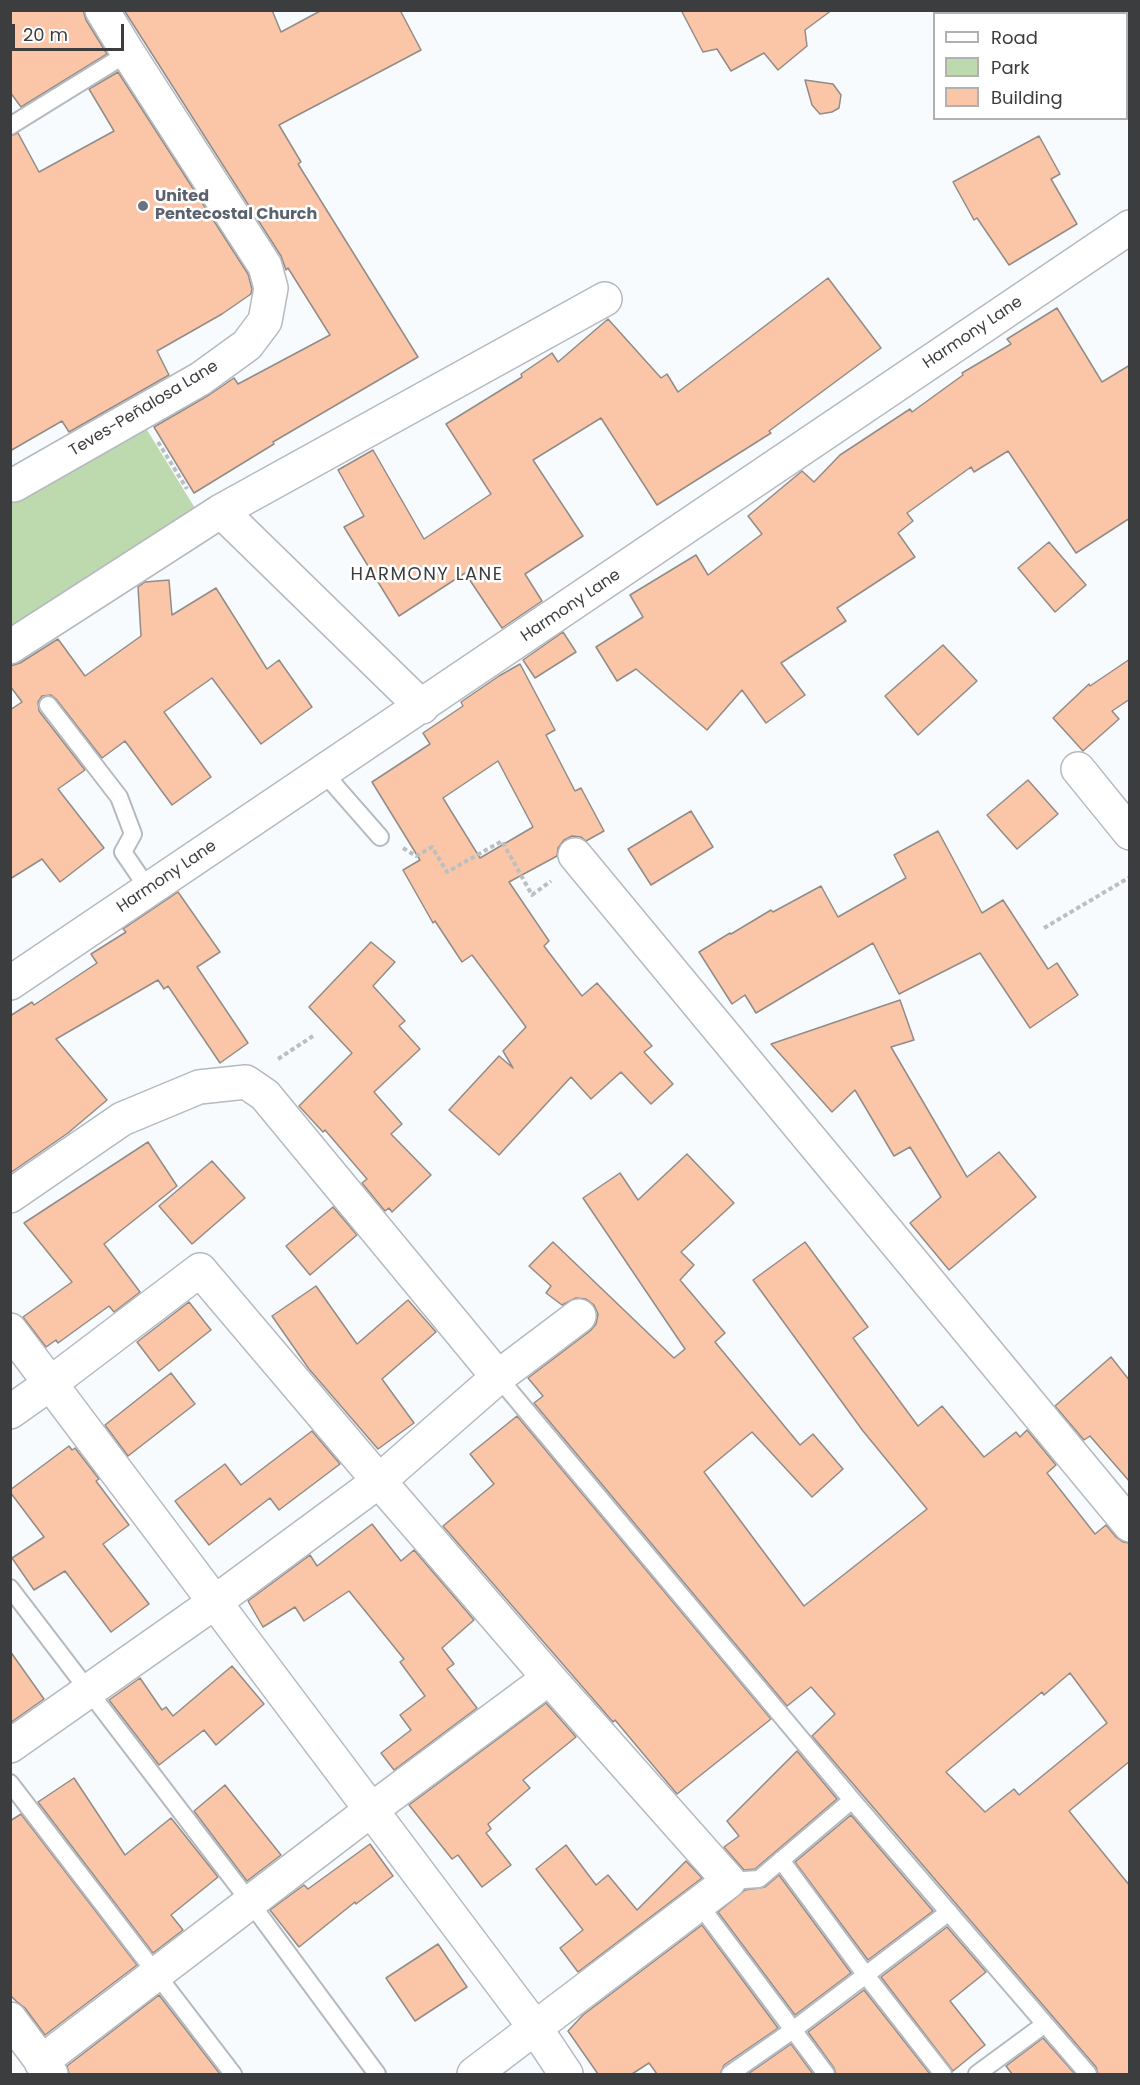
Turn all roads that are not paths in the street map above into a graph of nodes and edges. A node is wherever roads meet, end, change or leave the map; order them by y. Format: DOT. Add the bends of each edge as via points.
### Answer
graph roads {
  1 [pos="102,10"];
  2 [pos="128,54"];
  3 [pos="10,126"];
  4 [pos="1130,227"];
  5 [pos="605,299"];
  6 [pos="12,486"];
  7 [pos="213,516"];
  8 [pos="10,647"];
  9 [pos="48,705"];
  10 [pos="422,707"];
  11 [pos="1078,769"];
  12 [pos="324,773"];
  13 [pos="1130,833"];
  14 [pos="380,837"];
  15 [pos="577,858"];
  16 [pos="149,890"];
  17 [pos="10,983"];
  18 [pos="10,1196"];
  19 [pos="579,1316"];
  20 [pos="10,1330"];
  21 [pos="498,1377"];
  22 [pos="51,1383"];
  23 [pos="10,1412"];
  24 [pos="378,1481"];
  25 [pos="1130,1525"];
  26 [pos="10,1588"];
  27 [pos="215,1602"];
  28 [pos="549,1678"];
  29 [pos="90,1690"];
  30 [pos="10,1746"];
  31 [pos="10,1784"];
  32 [pos="852,1800"];
  33 [pos="371,1810"];
  34 [pos="781,1860"];
  35 [pos="729,1881"];
  36 [pos="250,1902"];
  37 [pos="699,1904"];
  38 [pos="949,1912"];
  39 [pos="157,1973"];
  40 [pos="865,1974"];
  41 [pos="10,2019"];
  42 [pos="1045,2024"];
  43 [pos="536,2029"];
  44 [pos="793,2030"];
  45 [pos="46,2068"];
  46 [pos="233,2074"];
  47 [pos="377,2074"];
  48 [pos="474,2074"];
  49 [pos="566,2074"];
  50 [pos="730,2074"];
  51 [pos="826,2074"];
  52 [pos="943,2074"];
  53 [pos="977,2074"];
  54 [pos="1088,2074"];
  1 -- 2 [label="street, Teves-Peñalosa Lane"];
  2 -- 3 [label="lane"];
  2 -- 6 [label="street, Teves-Peñalosa Lane" via="265,266 271,288 265,321 247,345 200,379"];
  4 -- 10 [label="street, Harmony Lane"];
  5 -- 7 [label="street"];
  7 -- 8 [label="street"];
  7 -- 10 [label="street"];
  9 -- 16 [label="lane" via="119,797 133,834 123,852"];
  10 -- 12 [label="street, Harmony Lane"];
  11 -- 13 [label="street"];
  12 -- 14 [label="lane"];
  12 -- 16 [label="street, Harmony Lane"];
  15 -- 25 [label="street"];
  16 -- 17 [label="street, Harmony Lane"];
  18 -- 21 [label="street" via="122,1119 199,1087 246,1082 265,1095"];
  19 -- 21 [label="street"];
  20 -- 22 [label="street"];
  21 -- 24 [label="street"];
  21 -- 32 [label="lane"];
  22 -- 23 [label="street"];
  22 -- 24 [label="street" via="200,1270"];
  22 -- 27 [label="street"];
  24 -- 27 [label="street"];
  24 -- 28 [label="street"];
  26 -- 29 [label="lane"];
  27 -- 29 [label="street"];
  27 -- 33 [label="street"];
  28 -- 33 [label="street"];
  28 -- 35 [label="street"];
  29 -- 30 [label="street"];
  29 -- 36 [label="lane"];
  31 -- 39 [label="lane"];
  32 -- 34 [label="lane"];
  32 -- 38 [label="lane"];
  33 -- 36 [label="street"];
  33 -- 43 [label="street"];
  34 -- 35 [label="lane" via="759,1879"];
  34 -- 40 [label="lane"];
  35 -- 37 [label="street"];
  36 -- 39 [label="street"];
  36 -- 47 [label="lane"];
  37 -- 43 [label="street"];
  37 -- 44 [label="lane"];
  38 -- 40 [label="lane"];
  38 -- 42 [label="lane"];
  39 -- 45 [label="street"];
  39 -- 46 [label="lane"];
  40 -- 44 [label="lane"];
  40 -- 52 [label="lane"];
  41 -- 45 [label="street"];
  42 -- 53 [label="lane"];
  42 -- 54 [label="lane"];
  43 -- 48 [label="street"];
  43 -- 49 [label="street"];
  44 -- 50 [label="lane"];
  44 -- 51 [label="lane"];
}
